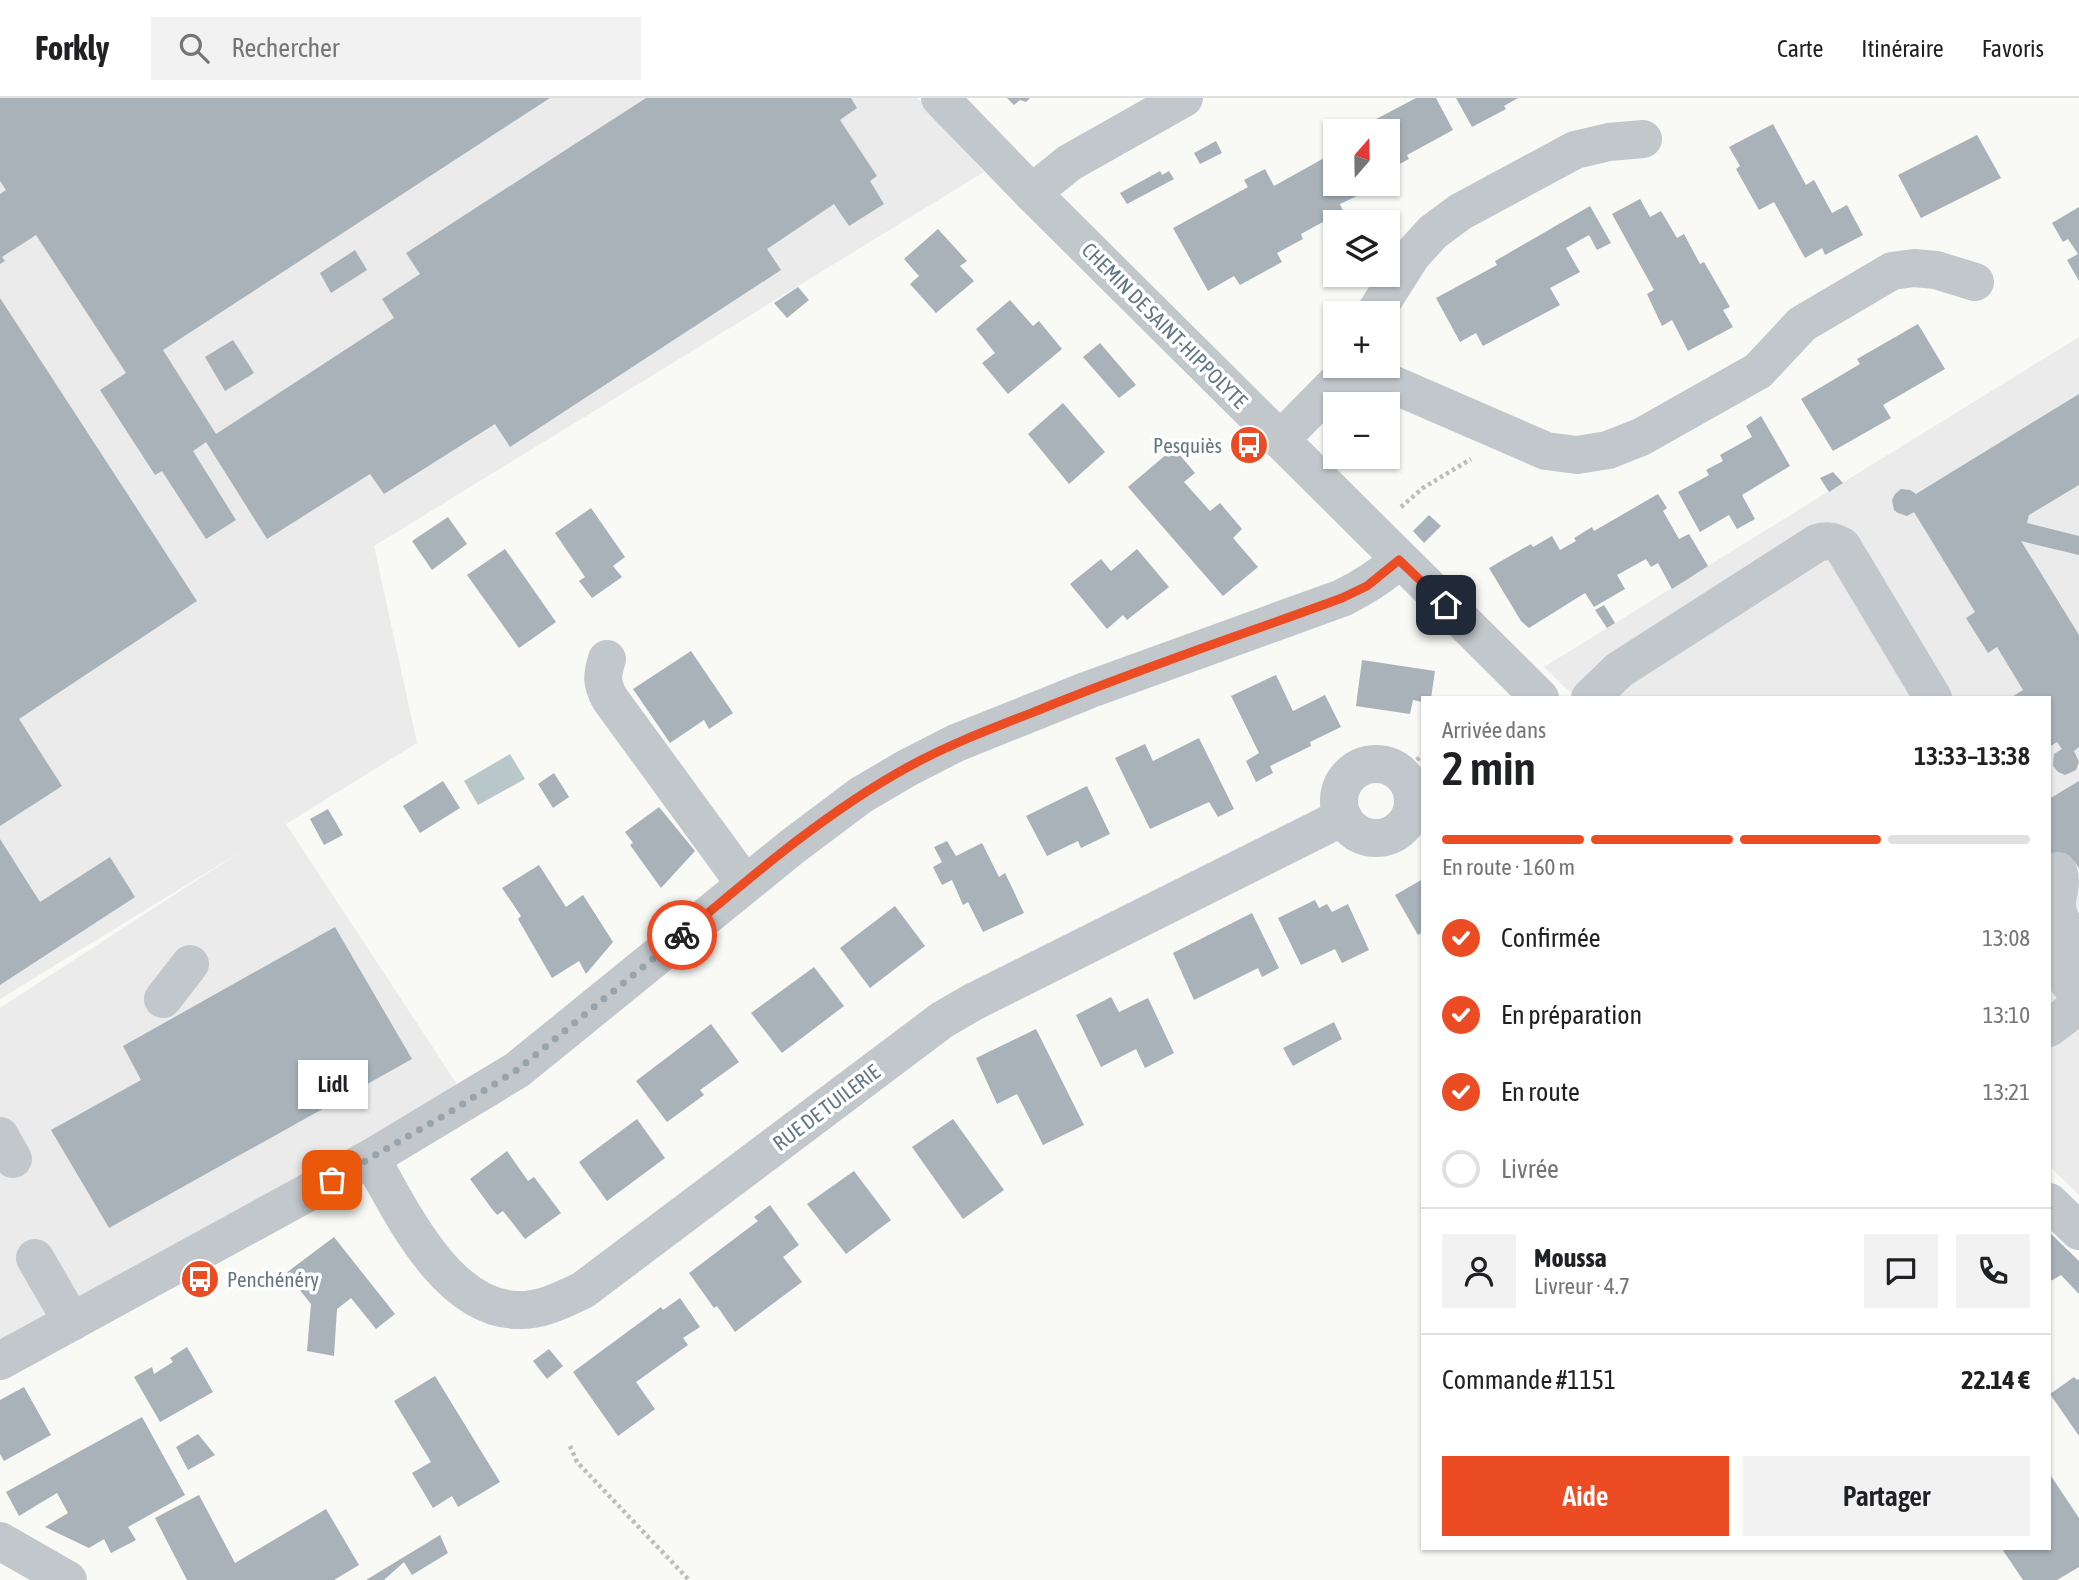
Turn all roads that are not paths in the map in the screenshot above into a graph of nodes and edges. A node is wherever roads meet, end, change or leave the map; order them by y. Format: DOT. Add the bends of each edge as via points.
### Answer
graph roads {
  1 [pos="940,98"];
  2 [pos="1184,98"];
  3 [pos="1643,139"];
  4 [pos="1032,193"];
  5 [pos="1975,282"];
  6 [pos="1383,301"];
  7 [pos="1341,378"];
  8 [pos="1376,378"];
  9 [pos="1280,440"];
  10 [pos="1387,546"];
  11 [pos="607,659"];
  12 [pos="1539,696"];
  13 [pos="1593,696"];
  14 [pos="1931,696"];
  15 [pos="1412,765"];
  16 [pos="1343,817"];
  17 [pos="2058,871"];
  18 [pos="745,884"];
  19 [pos="2079,947"];
  20 [pos="2051,961"];
  21 [pos="190,964"];
  22 [pos="2079,996"];
  23 [pos="163,999"];
  24 [pos="2079,1005"];
  25 [pos="2051,1026"];
  26 [pos="371,1158"];
  27 [pos="2051,1204"];
  28 [pos="2079,1231"];
  29 [pos="35,1258"];
  30 [pos="72,1322"];
  31 [pos="0,1361"];
  32 [pos="0,1541"];
  33 [pos="68,1580"];
  1 -- 4 [label="street, CHEMIN DE SAINT-HIPPOLYTE"];
  2 -- 4 [label="street" via="1069,163"];
  3 -- 6 [label="street" via="1575,150 1460,212 1433,232 1412,256"];
  4 -- 9 [label="street, CHEMIN DE SAINT-HIPPOLYTE"];
  5 -- 8 [label="street" via="1936,270 1892,271 1808,319 1758,371 1640,438 1577,455 1546,451"];
  7 -- 9 [label="street"];
  9 -- 10 [label="street, CHEMIN DE SAINT-HIPPOLYTE"];
  10 -- 12 [label="street, CHEMIN DE SAINT-HIPPOLYTE"];
  10 -- 18 [label="street" via="1376,579 1342,598 1088,690 956,743 907,768 861,795"];
  11 -- 18 [label="street" via="602,677 610,699"];
  13 -- 14 [label="street" via="1619,670 1817,543 1834,541 1842,546 1851,589 1893,657"];
  15 -- 16 [label="street" via="1364,766 1353,772 1340,793"];
  15 -- 16 [label="street" via="1408,783 1413,806 1410,817 1394,834 1371,838 1350,827"];
  16 -- 26 [label="street, RUE DE TUILERIE" via="942,1020 583,1290 561,1301 515,1310 492,1304 450,1280 401,1212"];
  17 -- 19 [label="street" via="2057,909"];
  18 -- 26 [label="street" via="517,1070"];
  20 -- 22 [label="street"];
  21 -- 23 [label="street"];
  24 -- 25 [label="street"];
  26 -- 30 [label="street"];
  27 -- 28 [label="street"];
  29 -- 30 [label="street"];
  30 -- 31 [label="street"];
  32 -- 33 [label="street"];
}
